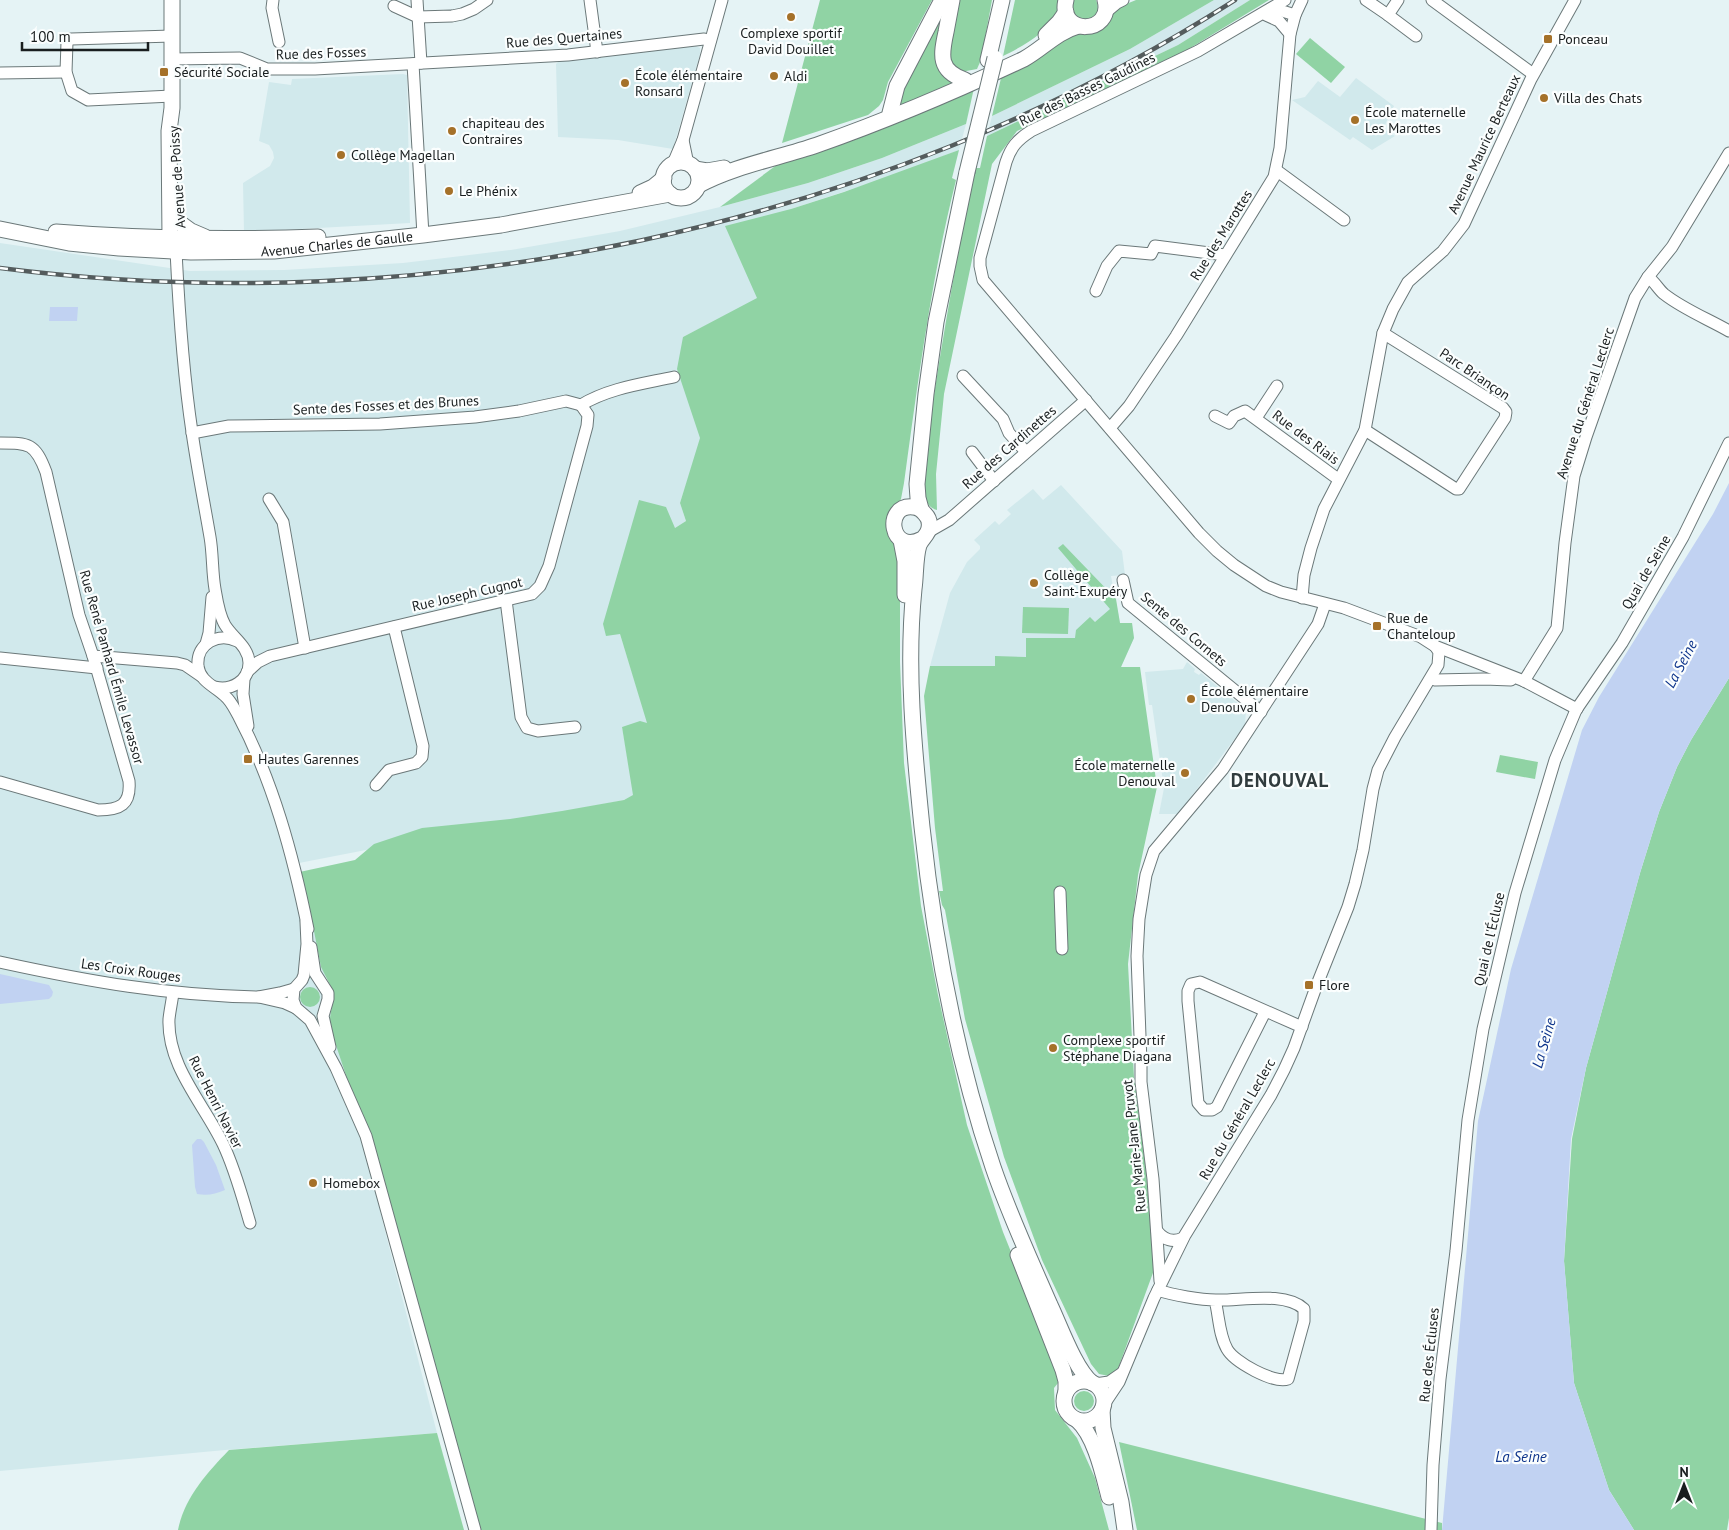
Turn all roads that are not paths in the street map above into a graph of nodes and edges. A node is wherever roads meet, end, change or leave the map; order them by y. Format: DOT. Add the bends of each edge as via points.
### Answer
graph roads {
  1 [pos="172,0"];
  2 [pos="273,0"];
  3 [pos="417,0"];
  4 [pos="487,0"];
  5 [pos="590,0"];
  6 [pos="722,0"];
  7 [pos="942,0"];
  8 [pos="952,0"];
  9 [pos="1002,0"];
  10 [pos="1009,0"];
  11 [pos="1123,0"];
  12 [pos="1284,0"];
  13 [pos="1366,0"];
  14 [pos="1398,0"];
  15 [pos="1432,0"];
  16 [pos="1575,0"];
  17 [pos="394,6"];
  18 [pos="1066,6"];
  19 [pos="1105,6"];
  20 [pos="1298,8"];
  21 [pos="1388,15"];
  22 [pos="1262,16"];
  23 [pos="418,17"];
  24 [pos="1078,26"];
  25 [pos="1290,34"];
  26 [pos="172,36"];
  27 [pos="1416,36"];
  28 [pos="279,42"];
  29 [pos="710,42"];
  30 [pos="597,52"];
  31 [pos="172,58"];
  32 [pos="992,59"];
  33 [pos="418,60"];
  34 [pos="66,72"];
  35 [pos="0,73"];
  36 [pos="1534,74"];
  37 [pos="965,80"];
  38 [pos="172,102"];
  39 [pos="890,112"];
  40 [pos="683,140"];
  41 [pos="1729,153"];
  42 [pos="692,167"];
  43 [pos="1276,170"];
  44 [pos="668,172"];
  45 [pos="964,173"];
  46 [pos="699,185"];
  47 [pos="670,194"];
  48 [pos="1344,220"];
  49 [pos="0,228"];
  50 [pos="422,233"];
  51 [pos="151,237"];
  52 [pos="176,239"];
  53 [pos="263,239"];
  54 [pos="94,246"];
  55 [pos="1225,255"];
  56 [pos="1648,277"];
  57 [pos="1096,290"];
  58 [pos="1729,331"];
  59 [pos="1383,333"];
  60 [pos="963,376"];
  61 [pos="674,377"];
  62 [pos="1277,386"];
  63 [pos="1086,400"];
  64 [pos="581,405"];
  65 [pos="1215,416"];
  66 [pos="1256,418"];
  67 [pos="1110,428"];
  68 [pos="1365,430"];
  69 [pos="192,433"];
  70 [pos="0,443"];
  71 [pos="1729,443"];
  72 [pos="972,452"];
  73 [pos="1026,452"];
  74 [pos="1338,480"];
  75 [pos="994,481"];
  76 [pos="269,499"];
  77 [pos="901,510"];
  78 [pos="924,512"];
  79 [pos="952,517"];
  80 [pos="925,536"];
  81 [pos="901,540"];
  82 [pos="1123,580"];
  83 [pos="214,582"];
  84 [pos="1302,598"];
  85 [pos="506,600"];
  86 [pos="1325,604"];
  87 [pos="394,627"];
  88 [pos="241,644"];
  89 [pos="203,648"];
  90 [pos="305,648"];
  91 [pos="1437,651"];
  92 [pos="94,656"];
  93 [pos="270,656"];
  94 [pos="0,658"];
  95 [pos="177,662"];
  96 [pos="97,668"];
  97 [pos="246,675"];
  98 [pos="201,676"];
  99 [pos="1431,678"];
  100 [pos="1520,680"];
  101 [pos="215,687"];
  102 [pos="1577,709"];
  103 [pos="1261,712"];
  104 [pos="575,727"];
  105 [pos="251,740"];
  106 [pos="0,782"];
  107 [pos="376,785"];
  108 [pos="1060,892"];
  109 [pos="306,922"];
  110 [pos="1062,949"];
  111 [pos="0,962"];
  112 [pos="322,983"];
  113 [pos="297,986"];
  114 [pos="173,993"];
  115 [pos="259,996"];
  116 [pos="324,1007"];
  117 [pos="300,1011"];
  118 [pos="1266,1012"];
  119 [pos="1302,1027"];
  120 [pos="336,1068"];
  121 [pos="1461,1184"];
  122 [pos="250,1223"];
  123 [pos="1157,1231"];
  124 [pos="1183,1238"];
  125 [pos="1159,1288"];
  126 [pos="1215,1300"];
  127 [pos="1122,1373"];
  128 [pos="1093,1384"];
  129 [pos="1066,1392"];
  130 [pos="1103,1408"];
  131 [pos="1077,1420"];
  132 [pos="475,1530"];
  133 [pos="1116,1530"];
  134 [pos="1125,1530"];
  135 [pos="1431,1530"];
  1 -- 26 [label="main road, Avenue de Poissy"];
  2 -- 28 [label="street"];
  3 -- 23 [label="street"];
  4 -- 23 [label="street" via="462,14"];
  5 -- 30 [label="street"];
  6 -- 29 [label="street"];
  7 -- 39 [label="main road" via="896,86"];
  8 -- 37 [label="main road" via="943,58 949,72"];
  9 -- 32 [label="main road"];
  10 -- 32 [label="main road"];
  11 -- 19 [label="street"];
  12 -- 20 [label="street"];
  12 -- 22 [label="street, Rue des Basses Gaudines"];
  13 -- 21 [label="street"];
  14 -- 21 [label="street"];
  15 -- 36 [label="street"];
  16 -- 36 [label="street, Avenue Maurice Berteaux"];
  17 -- 23 [label="street"];
  18 -- 24 [label="main road" via="1070,20"];
  18 -- 37 [label="main road" via="1056,25 1030,48"];
  19 -- 24 [label="main road" via="1101,21 1094,26"];
  20 -- 22 [label="street"];
  20 -- 25 [label="street, Rue des Marottes"];
  21 -- 27 [label="street"];
  22 -- 25 [label="street" via="1279,21"];
  22 -- 63 [label="street, Rue des Basses Gaudines" via="1182,59 1031,131 1011,148 980,258 981,275"];
  23 -- 33 [label="street"];
  24 -- 46 [label="main road" via="1058,35 1024,59 899,115 720,175"];
  25 -- 43 [label="street, Rue des Marottes"];
  26 -- 31 [label="main road, Avenue de Poissy"];
  26 -- 34 [label="street" via="71,40 67,42"];
  29 -- 30 [label="street, Rue des Quertaines" via="704,40"];
  29 -- 40 [label="street"];
  30 -- 33 [label="street, Rue des Quertaines"];
  31 -- 33 [label="street, Rue des Fosses" via="240,58 267,69"];
  31 -- 38 [label="main road, Avenue de Poissy"];
  32 -- 45 [label="main road, bridge"];
  33 -- 50 [label="street"];
  34 -- 35 [label="street"];
  34 -- 38 [label="street" via="72,91 88,100"];
  36 -- 59 [label="street, Avenue Maurice Berteaux" via="1464,224 1443,251 1408,282"];
  37 -- 39 [label="main road"];
  38 -- 52 [label="main road, Avenue de Poissy" via="170,131"];
  39 -- 42 [label="main road" via="732,166 713,170"];
  40 -- 42 [label="street"];
  40 -- 44 [label="street"];
  41 -- 56 [label="street, Avenue du Général Leclerc" via="1672,247"];
  42 -- 44 [label="main road" via="680,163"];
  42 -- 46 [label="main road" via="699,177"];
  43 -- 48 [label="street"];
  43 -- 55 [label="street, Rue des Marottes"];
  44 -- 47 [label="main road" via="666,188"];
  44 -- 50 [label="main road, Avenue Charles de Gaulle" via="655,186 645,191"];
  45 -- 77 [label="main road" via="930,321 911,471"];
  45 -- 78 [label="main road" via="929,367 917,484"];
  46 -- 47 [label="main road" via="687,197"];
  47 -- 50 [label="main road, Avenue Charles de Gaulle" via="527,221"];
  49 -- 51 [label="main road, Avenue Charles de Gaulle"];
  49 -- 54 [label="main road, Avenue Charles de Gaulle"];
  50 -- 52 [label="main road, Avenue Charles de Gaulle" via="274,251"];
  50 -- 53 [label="main road, Avenue Charles de Gaulle"];
  51 -- 52 [label="main road, Avenue Charles de Gaulle"];
  51 -- 52 [label="main road" via="163,227"];
  52 -- 53 [label="street" via="227,245"];
  52 -- 53 [label="main road, Avenue Charles de Gaulle" via="194,232 209,238"];
  52 -- 54 [label="main road, Avenue Charles de Gaulle" via="120,248"];
  52 -- 54 [label="street" via="124,254"];
  52 -- 69 [label="street" via="184,368"];
  55 -- 57 [label="street" via="1155,246 1151,254 1119,251 1107,266"];
  55 -- 67 [label="street, Rue des Marottes" via="1176,336 1129,406"];
  56 -- 58 [label="street" via="1672,300"];
  56 -- 100 [label="street, Avenue du Général Leclerc" via="1635,298 1574,476 1557,628"];
  59 -- 68 [label="street, Avenue Maurice Berteaux"];
  59 -- 68 [label="street, Parc Briançon" via="1506,412 1459,489"];
  60 -- 73 [label="street" via="1003,419 1009,433"];
  61 -- 64 [label="street" via="594,396"];
  62 -- 66 [label="street, Rue des Riais"];
  63 -- 67 [label="street, Rue des Basses Gaudines"];
  63 -- 73 [label="street, Rue des Cardinettes"];
  64 -- 69 [label="street, Sente des Fosses et des Brunes" via="566,401 475,417 380,424 230,426"];
  64 -- 85 [label="street, Rue Joseph Cugnot" via="588,415 587,426 545,577 532,594"];
  65 -- 66 [label="street, Rue des Riais" via="1229,423 1234,416 1245,411"];
  66 -- 74 [label="street, Rue des Riais"];
  67 -- 84 [label="street" via="1217,551 1266,586"];
  68 -- 74 [label="street, Avenue Maurice Berteaux"];
  69 -- 83 [label="street" via="211,543"];
  70 -- 92 [label="street, Rue René Panhard Émile Levassor" via="30,446 40,454 79,615"];
  71 -- 102 [label="street, Quai de Seine" via="1683,537 1622,643"];
  72 -- 75 [label="street"];
  73 -- 75 [label="street, Rue des Cardinettes"];
  74 -- 84 [label="street, Avenue Maurice Berteaux" via="1311,548"];
  75 -- 79 [label="street, Rue des Cardinettes"];
  76 -- 90 [label="street" via="283,522"];
  77 -- 78 [label="main road" via="911,507"];
  77 -- 81 [label="main road" via="893,523 894,531"];
  78 -- 79 [label="street" via="943,518"];
  78 -- 80 [label="main road" via="929,522"];
  79 -- 80 [label="street, Rue des Cardinettes"];
  80 -- 81 [label="main road" via="912,543"];
  80 -- 128 [label="main road" via="918,553 911,632 914,733 924,844 946,983 980,1120 1006,1203 1071,1350"];
  81 -- 129 [label="main road" via="905,562 912,780 934,948 958,1062 978,1135 1010,1236 1063,1370"];
  82 -- 103 [label="street, Sente des Cornets" via="1128,603"];
  83 -- 88 [label="street" via="223,621"];
  83 -- 89 [label="street" via="210,629"];
  84 -- 86 [label="street"];
  85 -- 87 [label="street, Rue Joseph Cugnot"];
  85 -- 104 [label="street" via="524,723 527,728 538,731"];
  86 -- 91 [label="street" via="1422,637"];
  86 -- 103 [label="street" via="1318,624"];
  87 -- 90 [label="street, Rue Joseph Cugnot"];
  87 -- 107 [label="street" via="423,746 422,757 416,763 389,770"];
  88 -- 89 [label="street" via="220,638"];
  88 -- 93 [label="street" via="254,653"];
  88 -- 97 [label="street" via="249,659"];
  89 -- 95 [label="street" via="190,659"];
  89 -- 98 [label="street" via="198,663"];
  90 -- 93 [label="street, Rue Joseph Cugnot"];
  91 -- 99 [label="street, Rue du Général Leclerc" via="1438,666"];
  91 -- 100 [label="street" via="1452,652"];
  92 -- 95 [label="street"];
  92 -- 96 [label="street, Rue René Panhard Émile Levassor"];
  93 -- 97 [label="street, Rue Joseph Cugnot" via="258,662"];
  94 -- 96 [label="street"];
  95 -- 98 [label="street"];
  96 -- 106 [label="street, Rue René Panhard Émile Levassor" via="130,781 127,800 120,807 98,810"];
  97 -- 101 [label="street" via="230,688"];
  97 -- 105 [label="street" via="243,694"];
  98 -- 101 [label="street"];
  99 -- 100 [label="street"];
  99 -- 119 [label="street, Rue du Général Leclerc" via="1378,770 1355,884"];
  100 -- 102 [label="street"];
  101 -- 105 [label="street" via="231,702"];
  102 -- 121 [label="street, Quai de l'Écluse" via="1555,760 1514,893 1483,1029"];
  103 -- 123 [label="street, Rue Marie-Jane Pruvot" via="1223,770 1154,851 1146,876 1137,965 1141,1082 1154,1179"];
  105 -- 109 [label="street" via="274,800"];
  108 -- 110 [label="street"];
  109 -- 112 [label="street" via="315,973"];
  109 -- 113 [label="street" via="304,970"];
  111 -- 114 [label="street, Les Croix Rouges"];
  112 -- 113 [label="street" via="311,979"];
  112 -- 116 [label="street" via="328,996"];
  113 -- 115 [label="street, Les Croix Rouges"];
  113 -- 117 [label="street" via="292,997"];
  114 -- 115 [label="street, Les Croix Rouges"];
  114 -- 122 [label="street, Rue Henri Navier" via="169,1020 179,1066 224,1145"];
  115 -- 117 [label="street, Les Croix Rouges"];
  116 -- 117 [label="street" via="315,1014"];
  116 -- 120 [label="street" via="324,1023"];
  117 -- 120 [label="street" via="312,1023"];
  118 -- 118 [label="street" via="1200,982 1189,986 1198,1103 1204,1110 1217,1107"];
  118 -- 119 [label="street"];
  119 -- 124 [label="street, Rue du Général Leclerc" via="1271,1095"];
  120 -- 132 [label="street" via="366,1136"];
  121 -- 135 [label="street, Rue des Écluses" via="1440,1388"];
  123 -- 124 [label="street" via="1167,1240"];
  123 -- 125 [label="street, Rue Marie-Jane Pruvot"];
  124 -- 125 [label="street, Rue du Général Leclerc"];
  125 -- 126 [label="street" via="1166,1293"];
  125 -- 127 [label="street, Rue du Général Leclerc"];
  126 -- 126 [label="street" via="1263,1297 1294,1302 1304,1308 1304,1321 1288,1379 1277,1379 1253,1370 1230,1353 1224,1341"];
  127 -- 128 [label="street" via="1109,1382"];
  127 -- 130 [label="street, Rue du Général Leclerc"];
  128 -- 129 [label="main road" via="1076,1382"];
  128 -- 130 [label="main road" via="1102,1394"];
  129 -- 131 [label="main road" via="1065,1409"];
  130 -- 131 [label="main road" via="1092,1420"];
  130 -- 134 [label="main road" via="1102,1425"];
  131 -- 133 [label="main road" via="1085,1428 1098,1459"];
}
